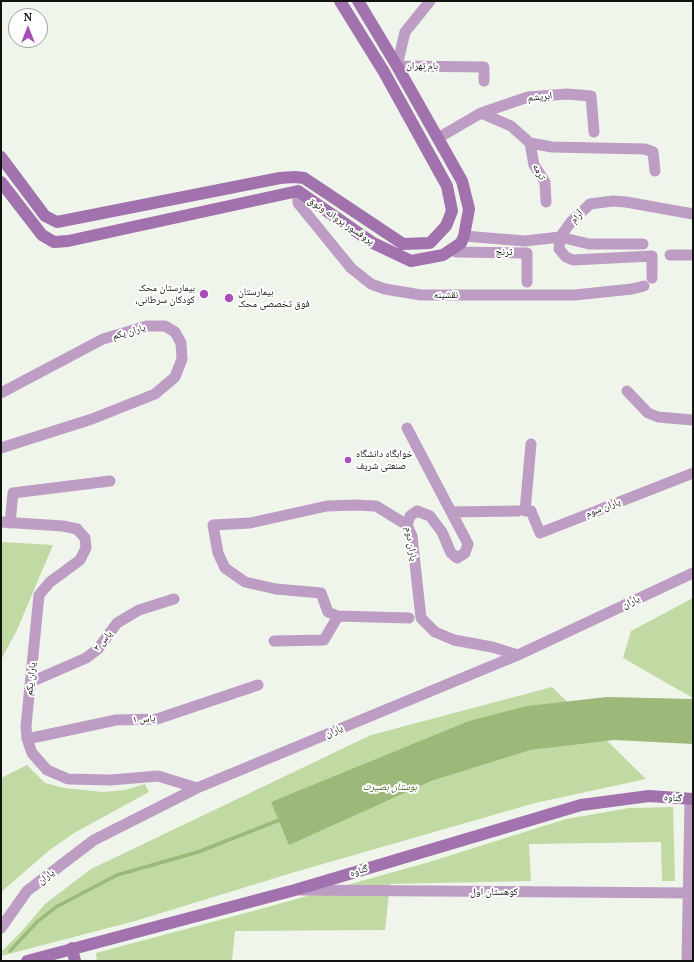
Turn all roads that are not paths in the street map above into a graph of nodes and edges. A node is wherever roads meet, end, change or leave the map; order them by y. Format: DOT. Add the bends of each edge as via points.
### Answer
graph roads {
  1 [pos="340,1"];
  2 [pos="358,1"];
  3 [pos="430,1"];
  4 [pos="397,66"];
  5 [pos="484,81"];
  6 [pos="481,113"];
  7 [pos="594,132"];
  8 [pos="438,138"];
  9 [pos="530,143"];
  10 [pos="1,157"];
  11 [pos="655,171"];
  12 [pos="295,176"];
  13 [pos="1,182"];
  14 [pos="298,191"];
  15 [pos="546,202"];
  16 [pos="693,214"];
  17 [pos="57,222"];
  18 [pos="464,236"];
  19 [pos="560,237"];
  20 [pos="54,242"];
  21 [pos="643,244"];
  22 [pos="454,248"];
  23 [pos="670,255"];
  24 [pos="693,255"];
  25 [pos="527,282"];
  26 [pos="627,391"];
  27 [pos="1,393"];
  28 [pos="693,420"];
  29 [pos="407,428"];
  30 [pos="531,444"];
  31 [pos="1,448"];
  32 [pos="693,473"];
  33 [pos="110,480"];
  34 [pos="521,511"];
  35 [pos="451,512"];
  36 [pos="6,523"];
  37 [pos="407,525"];
  38 [pos="693,573"];
  39 [pos="174,599"];
  40 [pos="338,616"];
  41 [pos="409,618"];
  42 [pos="274,641"];
  43 [pos="518,655"];
  44 [pos="30,682"];
  45 [pos="258,685"];
  46 [pos="27,740"];
  47 [pos="197,788"];
  48 [pos="691,799"];
  49 [pos="295,890"];
  50 [pos="691,893"];
  51 [pos="1,928"];
  52 [pos="72,948"];
  53 [pos="27,961"];
  54 [pos="75,961"];
  55 [pos="687,961"];
  1 -- 12 [label="main road, پروفسور پروانه وثوق" via="384,72 447,186 452,211 446,226 430,244 403,244 304,178"];
  2 -- 4 [label="main road, پروفسور پروانه وثوق"];
  3 -- 4 [label="street, بام تهران" via="405,32"];
  4 -- 5 [label="street, بام تهران" via="484,67"];
  4 -- 8 [label="main road, پروفسور پروانه وثوق"];
  6 -- 7 [label="street, ابریشم" via="528,97 584,94 591,96"];
  6 -- 8 [label="street, ابریشم"];
  6 -- 9 [label="street" via="511,126"];
  8 -- 18 [label="main road, پروفسور پروانه وثوق" via="462,181 469,209"];
  9 -- 11 [label="street" via="552,147 645,149 653,152"];
  9 -- 15 [label="street, ترمه" via="534,165 545,182"];
  10 -- 17 [label="main road" via="45,216"];
  12 -- 14 [label="main road"];
  12 -- 17 [label="main road"];
  13 -- 20 [label="main road" via="42,235"];
  14 -- 19 [label="street, نقشینه" via="298,204 352,268 371,284 385,289 420,295 575,295 632,289 648,282 652,256 573,260 559,249"];
  14 -- 20 [label="main road, پروفسور پروانه وثوق"];
  14 -- 22 [label="main road, پروفسور پروانه وثوق" via="373,243 411,261 442,255"];
  16 -- 19 [label="street, آرام" via="626,202 590,204"];
  17 -- 20 [label="main road"];
  18 -- 19 [label="street" via="525,240"];
  18 -- 22 [label="main road, پروفسور پروانه وثوق" via="461,243"];
  19 -- 21 [label="street" via="589,244"];
  22 -- 25 [label="street, ترنج" via="456,252 527,253"];
  23 -- 24 [label="street"];
  26 -- 28 [label="street" via="648,413 658,417"];
  27 -- 31 [label="street, یاران یکم" via="103,340 147,326 165,326 175,332 181,343 182,360 175,377 155,394 92,419"];
  29 -- 35 [label="street, یاران دوم"];
  30 -- 34 [label="street"];
  32 -- 34 [label="street, یاران سوم" via="540,533 531,511"];
  33 -- 36 [label="street" via="13,493"];
  34 -- 35 [label="street"];
  35 -- 37 [label="street, یاران دوم" via="468,544 465,553 457,558 451,553 442,532 430,516 417,511 410,516"];
  36 -- 44 [label="street, یاران یکم" via="63,526 77,529 85,538 86,548 80,560 50,582 39,595"];
  37 -- 40 [label="street" via="376,506 355,505 327,506 250,523 213,524 218,553 225,568 245,582 276,589 320,593 328,612"];
  37 -- 43 [label="street, یاران دوم" via="412,536 421,618 435,632 454,640"];
  38 -- 43 [label="street, یاران"];
  39 -- 44 [label="street, یاس ۲" via="139,610 116,624 98,649 86,658"];
  40 -- 41 [label="street"];
  40 -- 42 [label="street" via="324,640"];
  43 -- 47 [label="street, یاران"];
  44 -- 46 [label="street, یاران یکم"];
  45 -- 46 [label="street, یاس ۱" via="157,718 116,720"];
  46 -- 47 [label="street, یاران یکم" via="32,753 47,770 68,779 111,780 158,776"];
  47 -- 51 [label="street, یاران" via="94,840 27,891"];
  48 -- 49 [label="main road, گناوه" via="649,796 581,805"];
  48 -- 50 [label="street"];
  49 -- 50 [label="street, کوهستان اول"];
  49 -- 52 [label="main road, گناوه"];
  50 -- 55 [label="street"];
  52 -- 53 [label="main road, گناوه"];
  52 -- 54 [label="main road"];
}
